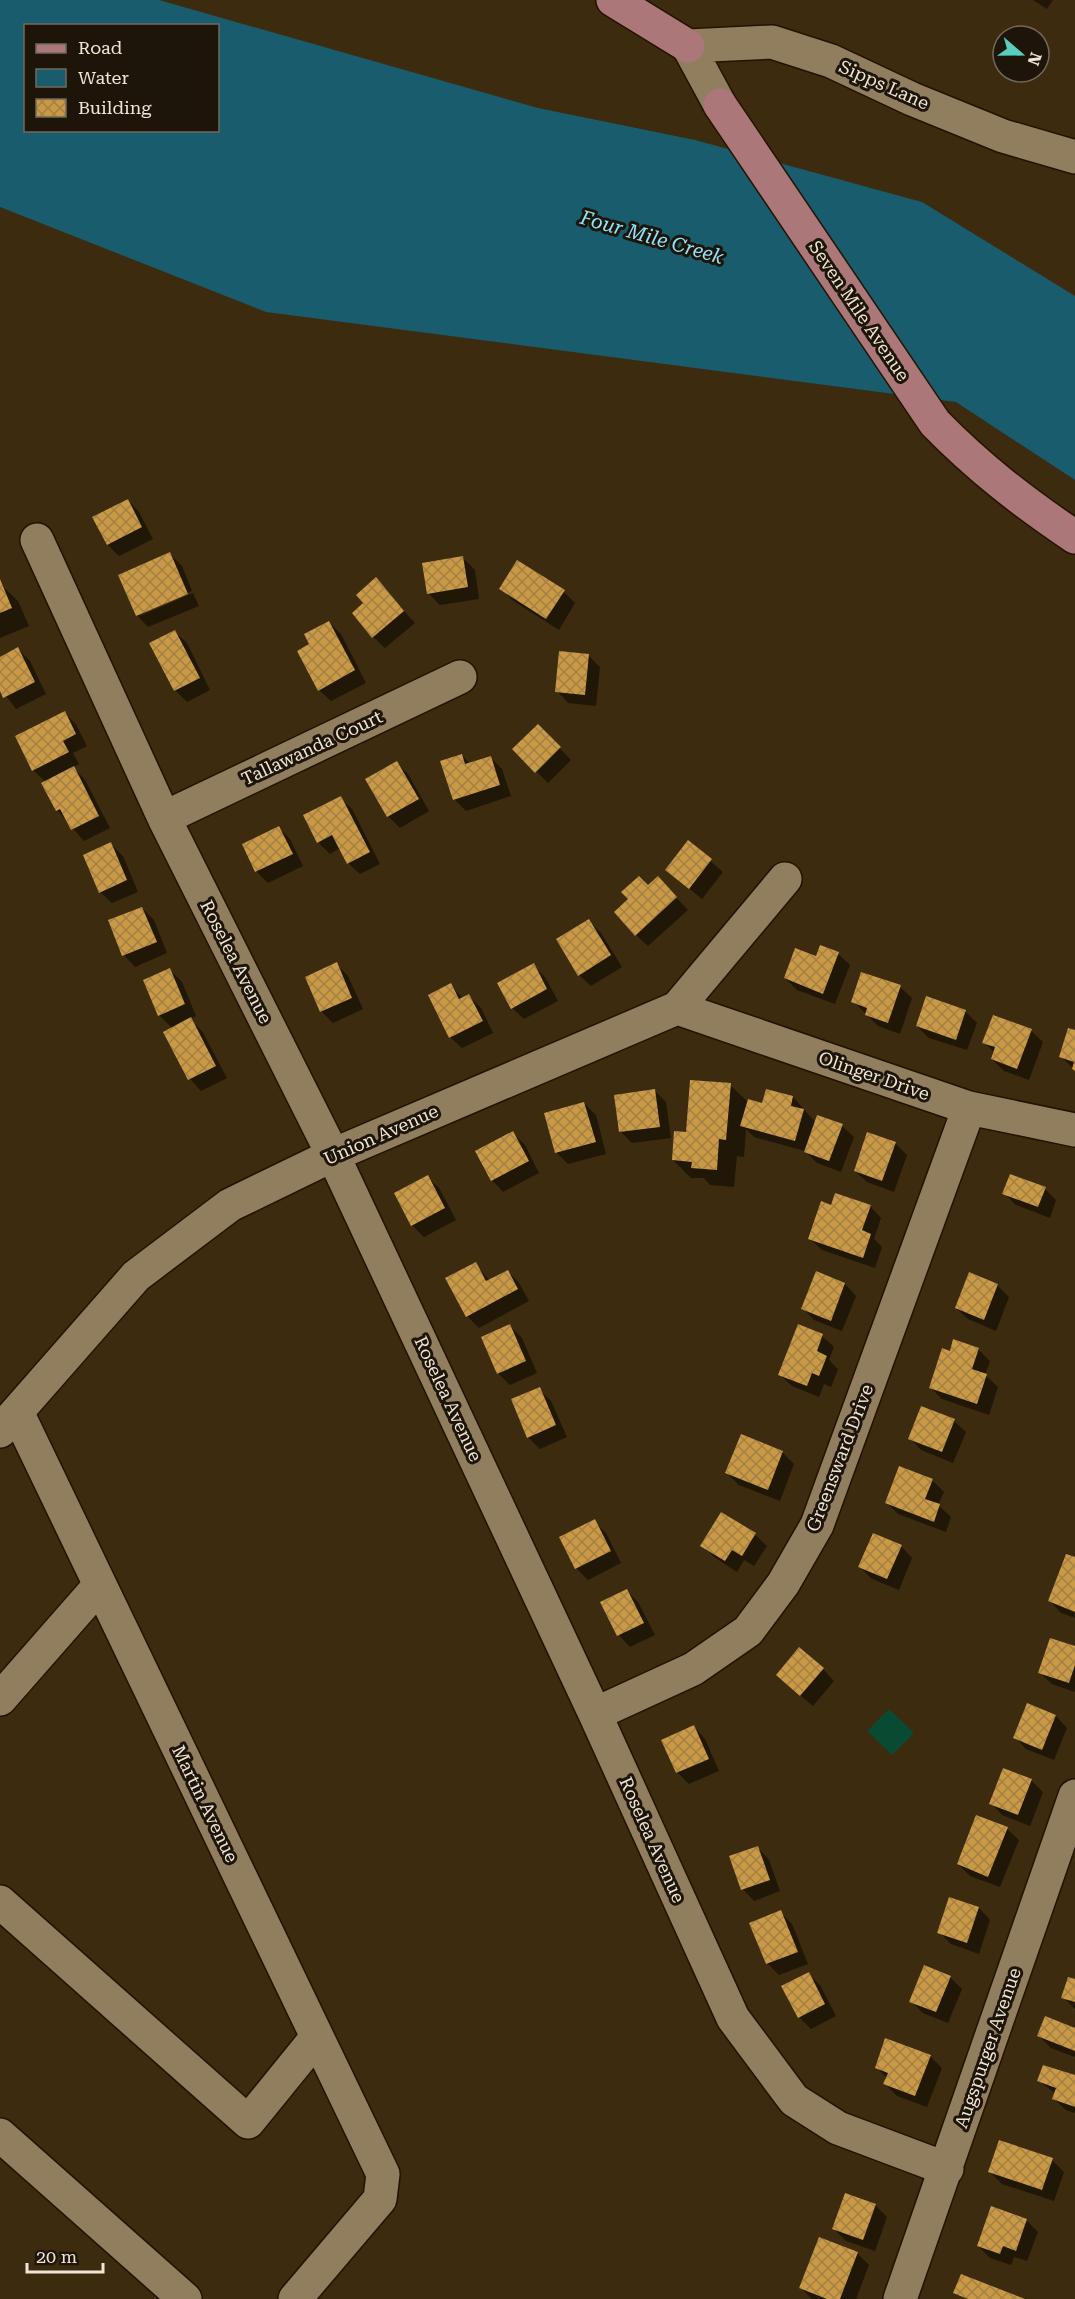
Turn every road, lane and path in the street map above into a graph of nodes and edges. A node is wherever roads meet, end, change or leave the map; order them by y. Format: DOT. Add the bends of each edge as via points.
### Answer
graph roads {
  1 [pos="614,0"];
  2 [pos="688,46"];
  3 [pos="720,105"];
  4 [pos="1075,156"];
  5 [pos="1075,537"];
  6 [pos="37,540"];
  7 [pos="460,677"];
  8 [pos="164,818"];
  9 [pos="785,879"];
  10 [pos="677,1008"];
  11 [pos="969,1108"];
  12 [pos="1075,1130"];
  13 [pos="333,1155"];
  14 [pos="9,1422"];
  15 [pos="100,1585"];
  16 [pos="0,1699"];
  17 [pos="595,1714"];
  18 [pos="1075,1796"];
  19 [pos="1069,1829"];
  20 [pos="0,1902"];
  21 [pos="317,2037"];
  22 [pos="0,2135"];
  23 [pos="947,2169"];
  24 [pos="185,2299"];
  25 [pos="295,2299"];
  26 [pos="900,2299"];
  1 -- 2 [label="main road"];
  2 -- 3 [label="street, Seven Mile Avenue"];
  2 -- 4 [label="street, Sipps Lane" via="772,42 831,62 1003,136"];
  3 -- 5 [label="main road, Seven Mile Avenue" via="935,423 975,464"];
  6 -- 8 [label="street, Roselea Avenue"];
  7 -- 8 [label="street, Tallawanda Court"];
  8 -- 13 [label="street, Roselea Avenue"];
  9 -- 10 [label="street, Union Avenue"];
  10 -- 11 [label="street, Olinger Drive"];
  10 -- 13 [label="street, Union Avenue"];
  11 -- 12 [label="street, Olinger Drive"];
  11 -- 17 [label="street, Greensward Drive" via="817,1525 783,1584 748,1631 693,1669"];
  13 -- 14 [label="street, Union Avenue" via="230,1205 136,1276"];
  13 -- 17 [label="street, Roselea Avenue"];
  14 -- 15 [label="street, Martin Avenue"];
  15 -- 16 [label="street"];
  15 -- 21 [label="street, Martin Avenue"];
  17 -- 23 [label="street, Roselea Avenue" via="733,2018 765,2064 794,2100 838,2128"];
  18 -- 19 [label="street, Augspurger Avenue"];
  19 -- 23 [label="street, Augspurger Avenue"];
  20 -- 21 [label="street" via="248,2122"];
  21 -- 25 [label="street, Martin Avenue" via="382,2174 380,2199"];
  22 -- 24 [label="street"];
  23 -- 26 [label="street, Augspurger Avenue"];
}
